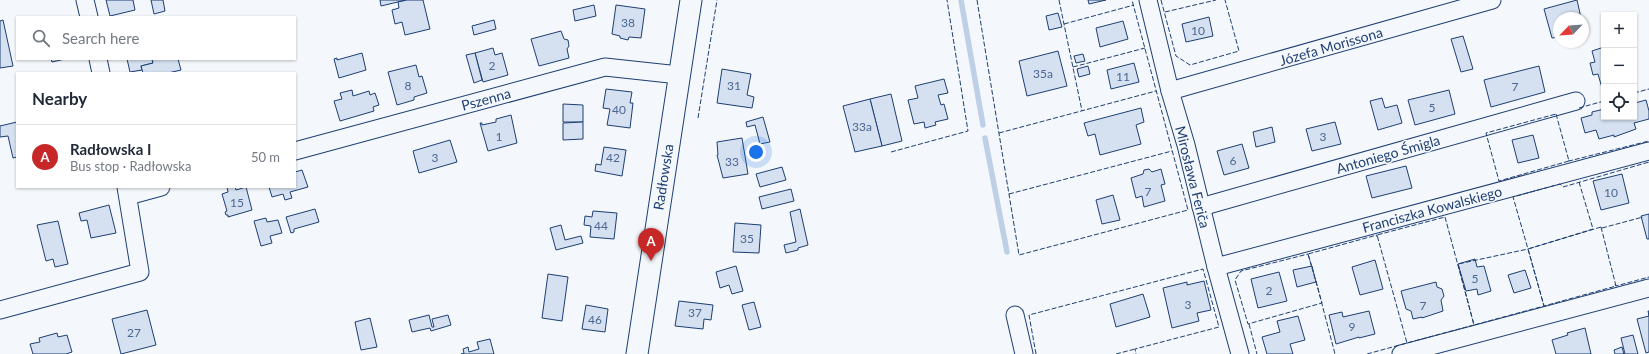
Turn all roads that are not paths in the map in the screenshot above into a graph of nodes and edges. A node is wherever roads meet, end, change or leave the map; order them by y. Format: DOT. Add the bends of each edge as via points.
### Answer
graph roads {
  1 [pos="85,0"];
  2 [pos="690,0"];
  3 [pos="1148,0"];
  4 [pos="1492,0"];
  5 [pos="89,16"];
  6 [pos="98,60"];
  7 [pos="101,72"];
  8 [pos="679,75"];
  9 [pos="1170,91"];
  10 [pos="1576,101"];
  11 [pos="296,151"];
  12 [pos="1649,151"];
  13 [pos="152,188"];
  14 [pos="127,191"];
  15 [pos="1200,207"];
  16 [pos="1216,267"];
  17 [pos="1649,288"];
  18 [pos="0,310"];
  19 [pos="1015,315"];
  20 [pos="634,353"];
  21 [pos="1024,354"];
  22 [pos="1240,354"];
  23 [pos="1401,354"];
  1 -- 5 [label="street"];
  2 -- 8 [label="street, Radłowska"];
  3 -- 9 [label="street, Mirosława Feriča"];
  4 -- 9 [label="street, Józefa Morissona"];
  6 -- 7 [label="street"];
  8 -- 11 [label="street, Pszenna" via="605,67"];
  8 -- 20 [label="street, Radłowska"];
  9 -- 15 [label="street, Mirosława Feriča"];
  10 -- 15 [label="street, Antoniego Śmigla"];
  12 -- 16 [label="street, Franciszka Kowalskiego"];
  13 -- 14 [label="street"];
  14 -- 18 [label="street" via="140,272"];
  15 -- 16 [label="street, Mirosława Feriča"];
  16 -- 22 [label="street, Mirosława Feriča"];
  17 -- 23 [label="street"];
  19 -- 21 [label="street"];
}
